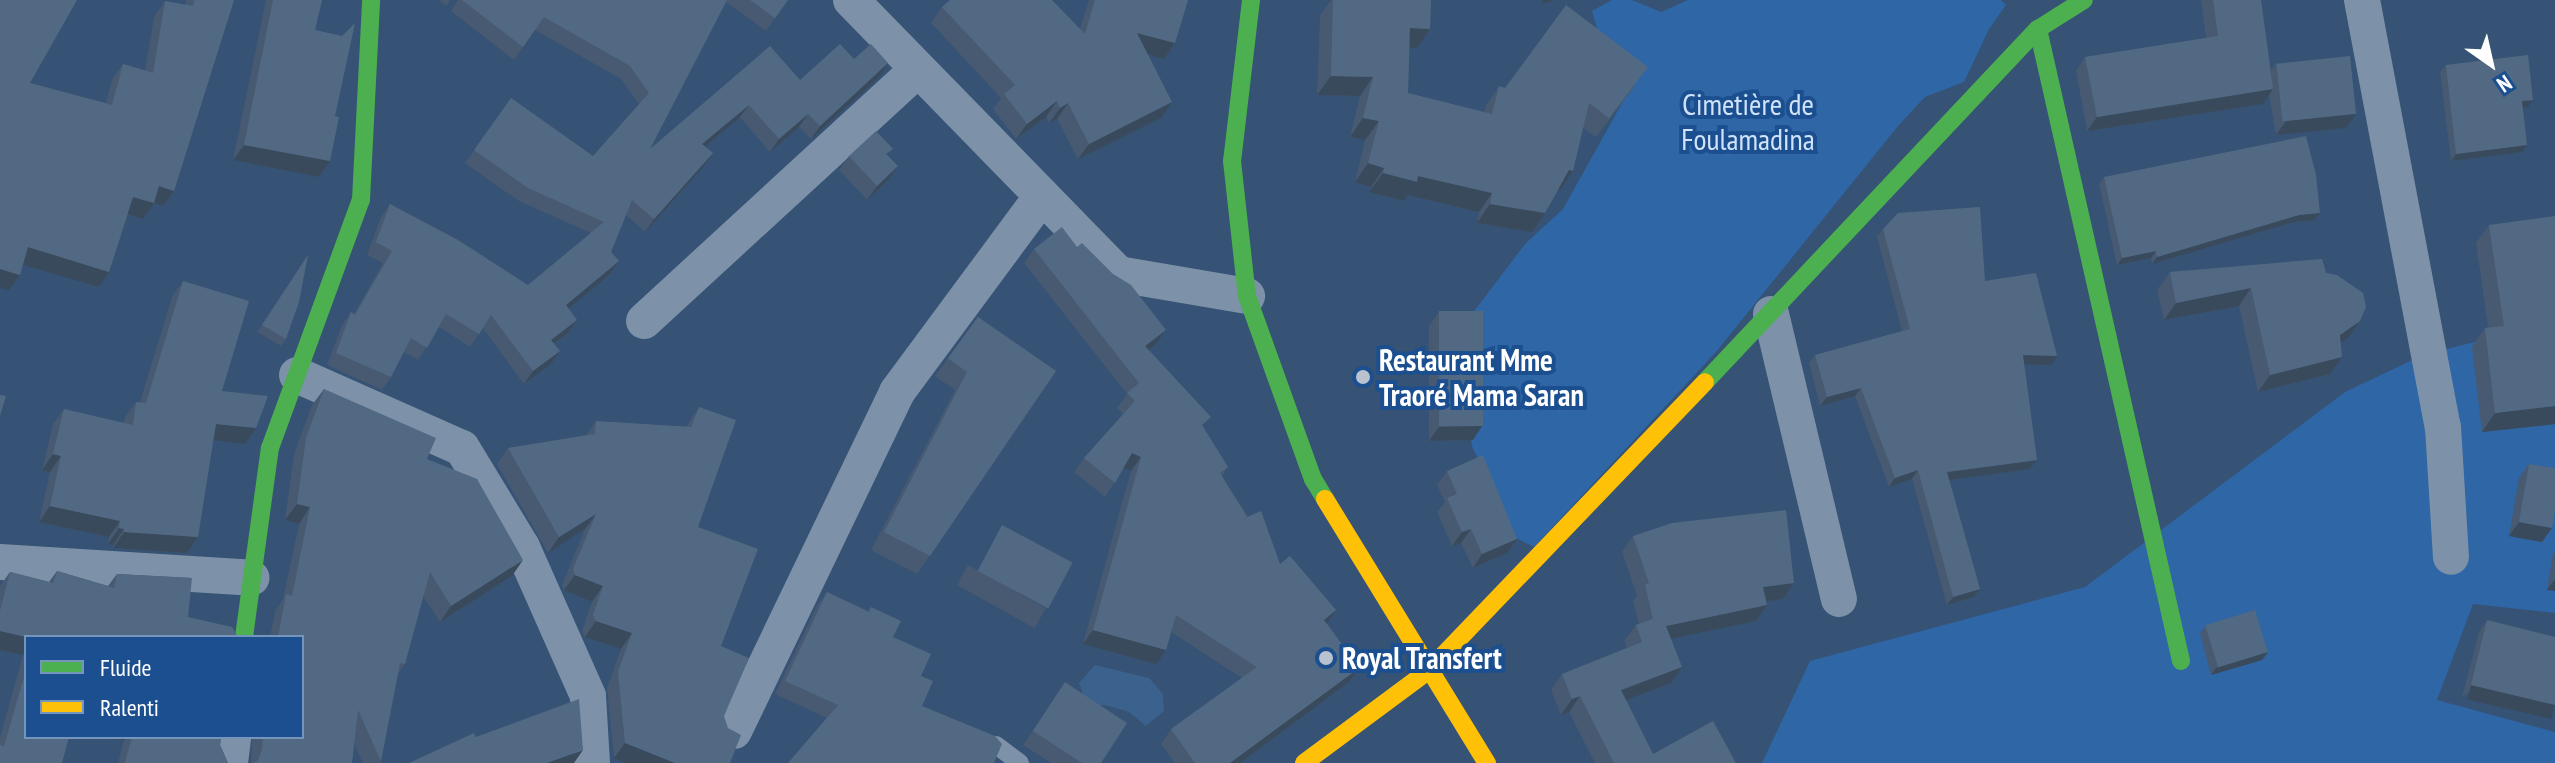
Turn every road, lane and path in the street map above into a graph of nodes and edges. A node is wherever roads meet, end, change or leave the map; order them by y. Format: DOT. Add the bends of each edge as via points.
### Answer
graph roads {
  1 [pos="371,0"];
  2 [pos="851,0"];
  3 [pos="1251,0"];
  4 [pos="2084,0"];
  5 [pos="2362,0"];
  6 [pos="2038,29"];
  7 [pos="918,69"];
  8 [pos="1042,196"];
  9 [pos="1247,296"];
  10 [pos="1771,314"];
  11 [pos="644,321"];
  12 [pos="297,375"];
  13 [pos="2451,557"];
  14 [pos="0,562"];
  15 [pos="251,578"];
  16 [pos="1839,599"];
  17 [pos="244,635"];
  18 [pos="2181,661"];
  19 [pos="1428,671"];
  20 [pos="734,731"];
  21 [pos="233,739"];
  22 [pos="996,745"];
  23 [pos="230,763"];
  24 [pos="592,763"];
  25 [pos="1020,763"];
  26 [pos="1304,763"];
  27 [pos="1487,763"];
  1 -- 12 [label="street" via="361,200"];
  2 -- 7 [label="street"];
  3 -- 9 [label="street" via="1232,161"];
  4 -- 6 [label="street"];
  5 -- 13 [label="street" via="2443,427"];
  6 -- 10 [label="street"];
  6 -- 18 [label="street"];
  7 -- 8 [label="street"];
  7 -- 11 [label="street"];
  8 -- 9 [label="street" via="1118,274"];
  8 -- 20 [label="street" via="897,392"];
  9 -- 19 [label="street" via="1313,479"];
  10 -- 16 [label="street"];
  10 -- 19 [label="street"];
  12 -- 15 [label="street" via="270,448"];
  12 -- 24 [label="street" via="462,448 522,547 588,696"];
  14 -- 15 [label="street"];
  15 -- 17 [label="street"];
  19 -- 26 [label="street"];
  19 -- 27 [label="street"];
  21 -- 23 [label="street"];
  22 -- 25 [label="lane"];
}
